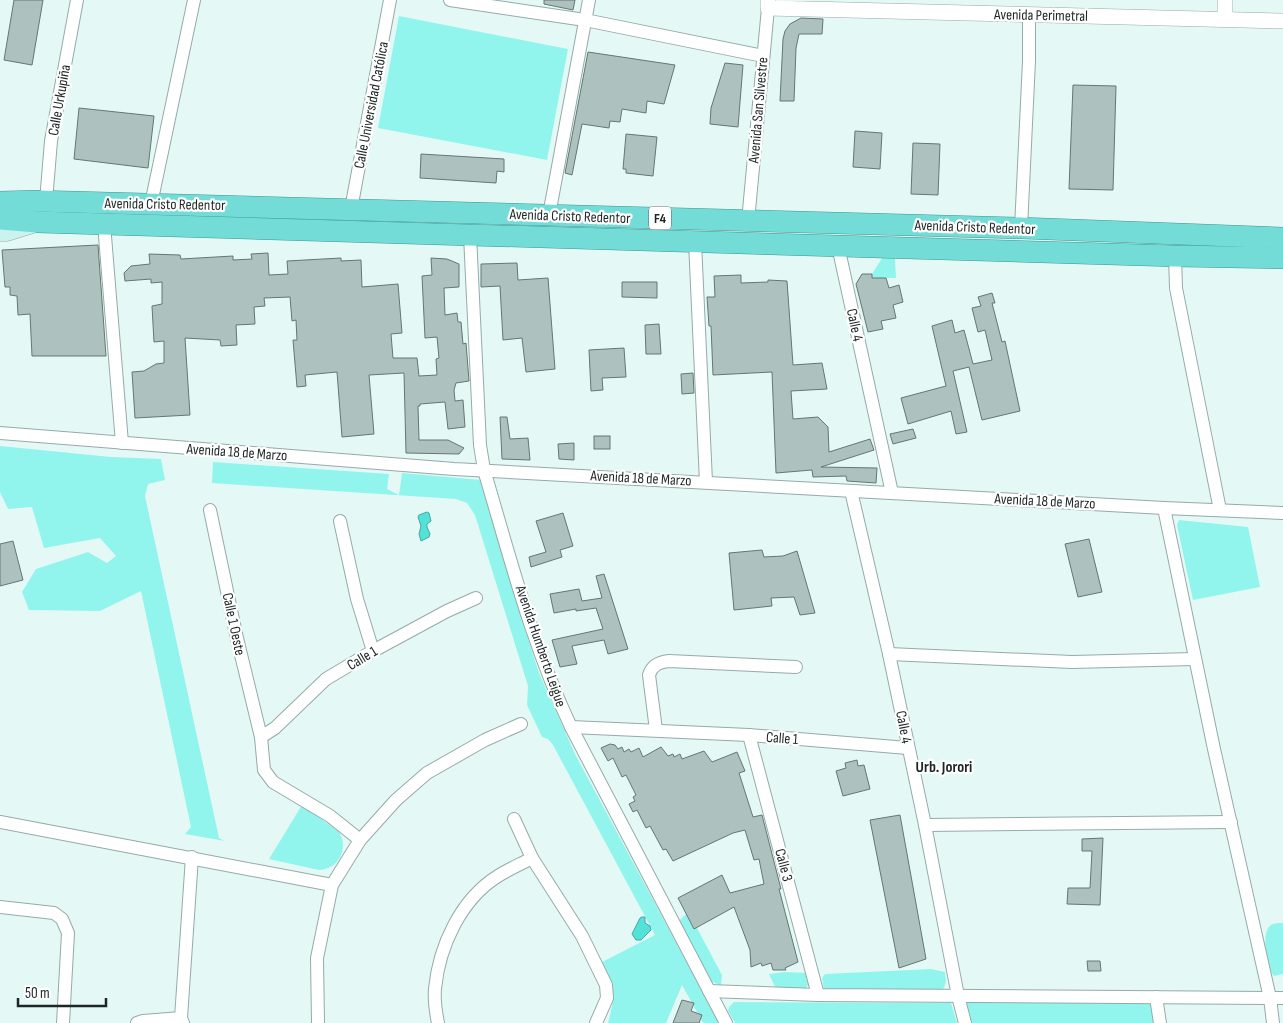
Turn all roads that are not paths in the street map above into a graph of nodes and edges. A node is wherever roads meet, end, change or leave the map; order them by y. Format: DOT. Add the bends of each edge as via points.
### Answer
graph roads {
  1 [pos="77,0"];
  2 [pos="194,0"];
  3 [pos="390,0"];
  4 [pos="450,0"];
  5 [pos="588,0"];
  6 [pos="1225,0"];
  7 [pos="768,4"];
  8 [pos="990,7"];
  9 [pos="1029,14"];
  10 [pos="584,20"];
  11 [pos="1225,20"];
  12 [pos="1283,21"];
  13 [pos="763,56"];
  14 [pos="0,192"];
  15 [pos="41,201"];
  16 [pos="0,202"];
  17 [pos="151,204"];
  18 [pos="351,209"];
  19 [pos="549,215"];
  20 [pos="0,219"];
  21 [pos="748,221"];
  22 [pos="37,222"];
  23 [pos="104,224"];
  24 [pos="1021,228"];
  25 [pos="0,232"];
  26 [pos="470,235"];
  27 [pos="1283,238"];
  28 [pos="695,242"];
  29 [pos="838,246"];
  30 [pos="1175,256"];
  31 [pos="1283,258"];
  32 [pos="0,433"];
  33 [pos="122,443"];
  34 [pos="484,470"];
  35 [pos="706,482"];
  36 [pos="851,491"];
  37 [pos="892,493"];
  38 [pos="1164,508"];
  39 [pos="210,510"];
  40 [pos="1220,510"];
  41 [pos="1283,513"];
  42 [pos="340,520"];
  43 [pos="476,598"];
  44 [pos="373,651"];
  45 [pos="889,654"];
  46 [pos="1194,659"];
  47 [pos="796,667"];
  48 [pos="521,724"];
  49 [pos="570,727"];
  50 [pos="656,730"];
  51 [pos="749,735"];
  52 [pos="261,737"];
  53 [pos="908,748"];
  54 [pos="514,820"];
  55 [pos="0,822"];
  56 [pos="1231,822"];
  57 [pos="925,825"];
  58 [pos="360,840"];
  59 [pos="192,857"];
  60 [pos="532,858"];
  61 [pos="332,885"];
  62 [pos="0,907"];
  63 [pos="710,991"];
  64 [pos="818,995"];
  65 [pos="958,996"];
  66 [pos="1156,997"];
  67 [pos="1277,998"];
  68 [pos="182,1021"];
  69 [pos="63,1023"];
  70 [pos="137,1023"];
  71 [pos="318,1023"];
  72 [pos="438,1023"];
  73 [pos="596,1023"];
  74 [pos="726,1023"];
  75 [pos="965,1023"];
  76 [pos="1160,1023"];
  77 [pos="1273,1023"];
  1 -- 15 [label="street, Calle Urkupiña"];
  2 -- 17 [label="street"];
  3 -- 18 [label="street, Calle Universidad Católica"];
  4 -- 10 [label="street"];
  5 -- 10 [label="street"];
  6 -- 11 [label="street"];
  7 -- 8 [label="street, Avenida Perimetral"];
  7 -- 13 [label="street, Avenida San Silvestre"];
  8 -- 9 [label="street, Avenida Perimetral"];
  9 -- 11 [label="street, Avenida Perimetral"];
  9 -- 24 [label="street"];
  10 -- 13 [label="street"];
  10 -- 19 [label="street"];
  11 -- 12 [label="street, Avenida Perimetral"];
  13 -- 21 [label="street, Avenida San Silvestre"];
  14 -- 15 [label="main road, Avenida Cristo Redentor"];
  15 -- 16 [label="highway, Avenida Cristo Redentor / F4"];
  15 -- 17 [label="highway, Avenida Cristo Redentor / F4"];
  17 -- 18 [label="highway, Avenida Cristo Redentor / F4"];
  18 -- 19 [label="highway, Avenida Cristo Redentor / F4"];
  19 -- 21 [label="highway, Avenida Cristo Redentor / F4"];
  20 -- 22 [label="highway, Avenida Cristo Redentor / F4"];
  21 -- 24 [label="highway, Avenida Cristo Redentor / F4"];
  22 -- 23 [label="highway, Avenida Cristo Redentor / F4"];
  22 -- 25 [label="main road, Avenida Cristo Redentor"];
  23 -- 26 [label="highway, Avenida Cristo Redentor / F4"];
  23 -- 33 [label="street"];
  24 -- 27 [label="highway, Avenida Cristo Redentor / F4"];
  26 -- 28 [label="highway, Avenida Cristo Redentor / F4"];
  26 -- 34 [label="street, Avenida Humberto Leigue" via="480,445"];
  28 -- 29 [label="highway, Avenida Cristo Redentor / F4"];
  28 -- 35 [label="street"];
  29 -- 30 [label="highway, Avenida Cristo Redentor / F4"];
  29 -- 37 [label="street, Calle 4"];
  30 -- 31 [label="highway, Avenida Cristo Redentor / F4"];
  30 -- 40 [label="street" via="1176,288"];
  32 -- 33 [label="street, Avenida 18 de Marzo"];
  33 -- 34 [label="street, Avenida 18 de Marzo"];
  34 -- 35 [label="street, Avenida 18 de Marzo"];
  34 -- 49 [label="street, Avenida Humberto Leigue" via="536,644"];
  35 -- 36 [label="street, Avenida 18 de Marzo"];
  36 -- 37 [label="street, Avenida 18 de Marzo"];
  36 -- 45 [label="street, Calle 4"];
  37 -- 38 [label="street, Avenida 18 de Marzo"];
  38 -- 40 [label="street, Avenida 18 de Marzo"];
  38 -- 46 [label="street"];
  39 -- 52 [label="street, Calle 1 Oeste"];
  40 -- 41 [label="street, Avenida 18 de Marzo"];
  42 -- 44 [label="street" via="357,599"];
  43 -- 44 [label="street, Calle 1"];
  44 -- 52 [label="street, Calle 1" via="326,679 275,728"];
  45 -- 46 [label="street" via="1072,662"];
  45 -- 53 [label="street, Calle 4"];
  46 -- 56 [label="street"];
  47 -- 50 [label="street" via="660,662 651,668 649,675"];
  48 -- 58 [label="street" via="427,773 396,800"];
  49 -- 50 [label="street, Calle 1"];
  49 -- 63 [label="street, Avenida Humberto Leigue"];
  50 -- 51 [label="street, Calle 1"];
  51 -- 53 [label="street, Calle 1"];
  51 -- 64 [label="street, Calle 3"];
  52 -- 58 [label="street, Calle 1 Oeste" via="264,770 274,782 330,816"];
  53 -- 57 [label="street, Calle 4"];
  54 -- 60 [label="street"];
  55 -- 59 [label="street"];
  56 -- 57 [label="street"];
  56 -- 67 [label="street"];
  57 -- 65 [label="street, Calle 4"];
  58 -- 61 [label="street"];
  59 -- 61 [label="street"];
  59 -- 68 [label="street"];
  60 -- 72 [label="street" via="497,876 461,912 449,934 441,960 435,990"];
  60 -- 73 [label="street" via="582,936 606,985 607,998"];
  61 -- 71 [label="street" via="317,958"];
  62 -- 69 [label="street" via="54,913 62,918 68,933"];
  63 -- 64 [label="street"];
  63 -- 74 [label="street, Avenida Humberto Leigue"];
  64 -- 65 [label="street"];
  65 -- 66 [label="street"];
  65 -- 75 [label="street, Calle 4"];
  66 -- 67 [label="street"];
  66 -- 76 [label="street"];
  67 -- 77 [label="street"];
  68 -- 70 [label="street" via="143,1020"];
}
